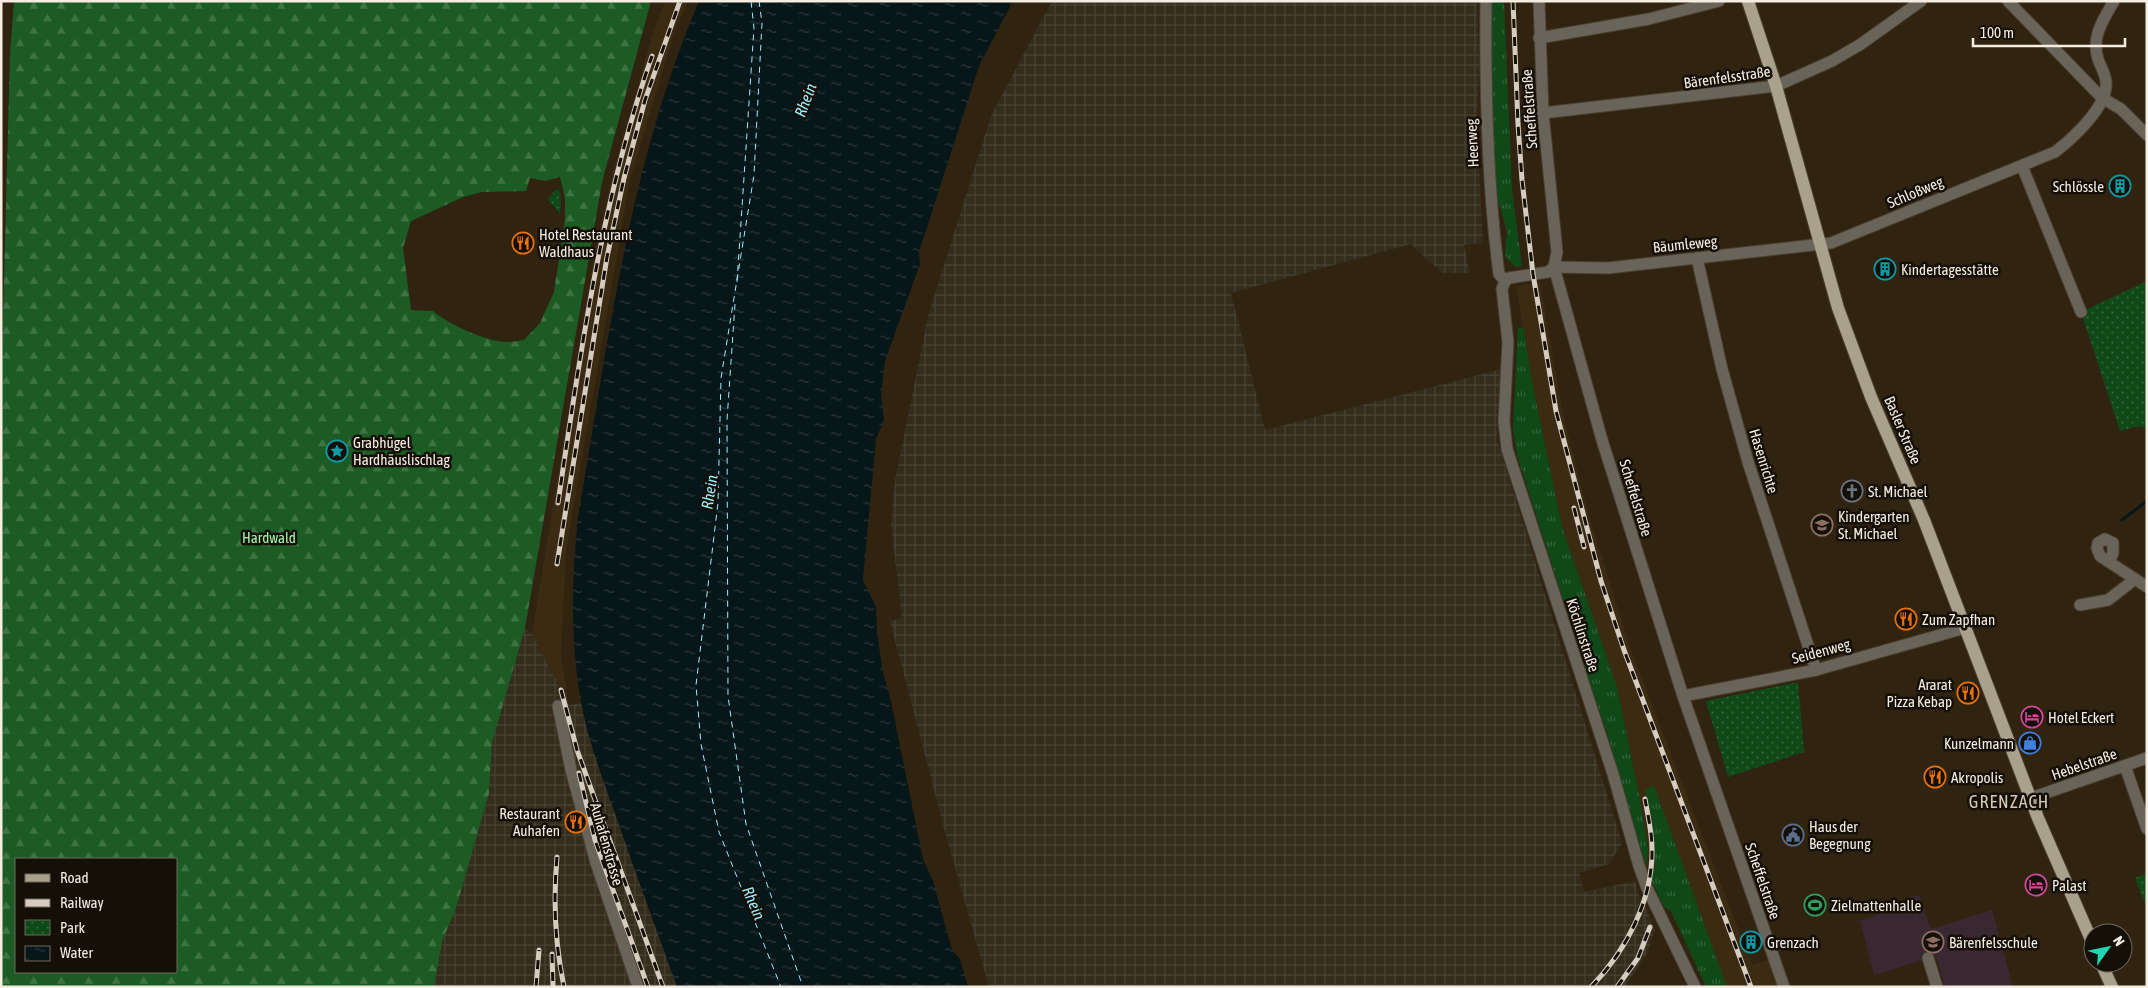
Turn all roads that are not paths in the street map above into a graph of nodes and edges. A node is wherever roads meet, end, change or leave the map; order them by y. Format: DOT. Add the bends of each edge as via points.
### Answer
graph roads {
  1 [pos="1486,1"];
  2 [pos="1539,1"];
  3 [pos="1719,1"];
  4 [pos="1748,1"];
  5 [pos="1921,1"];
  6 [pos="2008,1"];
  7 [pos="2114,1"];
  8 [pos="1539,38"];
  9 [pos="1776,86"];
  10 [pos="2102,98"];
  11 [pos="1543,114"];
  12 [pos="2147,135"];
  13 [pos="2022,166"];
  14 [pos="1819,245"];
  15 [pos="1697,258"];
  16 [pos="1554,267"];
  17 [pos="1507,280"];
  18 [pos="2081,312"];
  19 [pos="2109,562"];
  20 [pos="2135,579"];
  21 [pos="2147,587"];
  22 [pos="2080,605"];
  23 [pos="1965,628"];
  24 [pos="1816,670"];
  25 [pos="1683,696"];
  26 [pos="558,706"];
  27 [pos="2147,758"];
  28 [pos="2125,766"];
  29 [pos="2031,798"];
  30 [pos="2147,829"];
  31 [pos="2084,923"];
  32 [pos="1928,958"];
  33 [pos="2106,973"];
  34 [pos="638,987"];
  35 [pos="1695,987"];
  36 [pos="1784,987"];
  37 [pos="1937,987"];
  38 [pos="2112,987"];
  1 -- 17 [label="street, Heerweg" via="1485,103 1490,196 1499,274"];
  2 -- 8 [label="street, Scheffelstraße"];
  3 -- 8 [label="street" via="1650,18"];
  4 -- 9 [label="main road, Basler Straße"];
  5 -- 9 [label="street, Bärenfelsstraße" via="1832,61"];
  6 -- 10 [label="street"];
  7 -- 10 [label="street" via="2096,38 2098,59 2107,86"];
  8 -- 11 [label="street, Scheffelstraße"];
  9 -- 11 [label="street, Bärenfelsstraße"];
  9 -- 14 [label="main road, Basler Straße"];
  10 -- 12 [label="street" via="2121,109"];
  10 -- 13 [label="street, Schloßweg" via="2089,121 2073,139 2055,152"];
  11 -- 16 [label="street, Scheffelstraße" via="1557,252"];
  13 -- 14 [label="street, Schloßweg"];
  13 -- 18 [label="street"];
  14 -- 15 [label="street, Bäumleweg"];
  14 -- 23 [label="main road, Basler Straße" via="1865,380"];
  15 -- 16 [label="street, Bäumleweg" via="1608,268"];
  15 -- 24 [label="street, Hasenrichte" via="1748,462"];
  16 -- 17 [label="street" via="1548,272"];
  16 -- 25 [label="street, Scheffelstraße" via="1602,440"];
  17 -- 35 [label="street, Köchlinstraße" via="1502,290 1508,342 1504,421 1506,449 1647,888"];
  19 -- 20 [label="street"];
  20 -- 21 [label="street"];
  20 -- 22 [label="street" via="2108,600"];
  23 -- 24 [label="street, Seidenweg"];
  23 -- 29 [label="main road, Basler Straße"];
  24 -- 25 [label="street, Seidenweg"];
  25 -- 36 [label="street, Scheffelstraße"];
  26 -- 34 [label="street, Auhafenstrasse" via="596,863"];
  27 -- 28 [label="street, Hebelstraße"];
  28 -- 29 [label="street, Hebelstraße"];
  28 -- 30 [label="street"];
  29 -- 31 [label="main road, Basler Straße"];
  32 -- 37 [label="street"];
  33 -- 38 [label="main road"];
}
